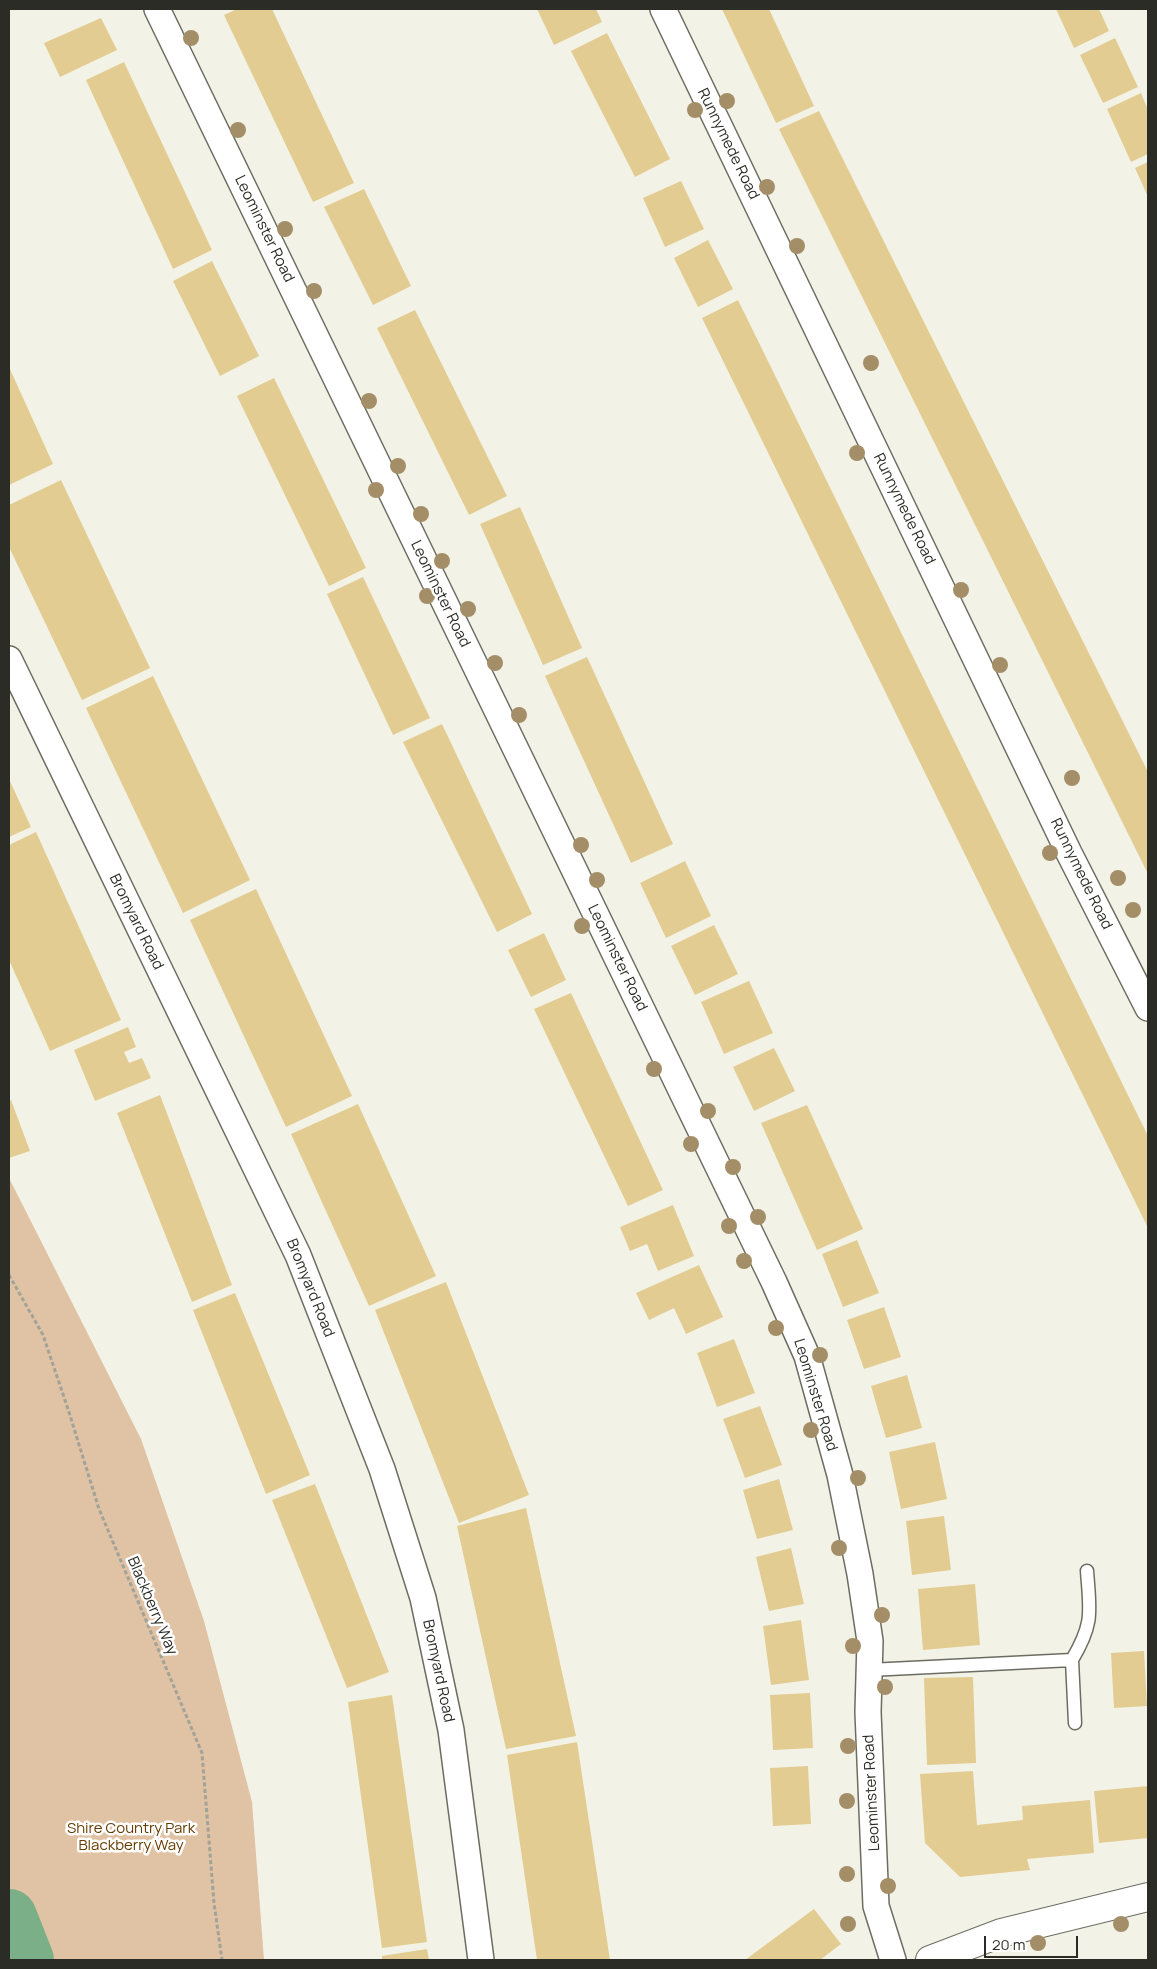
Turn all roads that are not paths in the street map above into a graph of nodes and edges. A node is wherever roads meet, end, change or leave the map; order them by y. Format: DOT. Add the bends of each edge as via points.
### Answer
graph roads {
  1 [pos="157,9"];
  2 [pos="663,9"];
  3 [pos="9,659"];
  4 [pos="1148,1008"];
  5 [pos="1087,1571"];
  6 [pos="1072,1660"];
  7 [pos="869,1670"];
  8 [pos="1075,1723"];
  9 [pos="1148,1897"];
  10 [pos="481,1960"];
  11 [pos="893,1960"];
  12 [pos="930,1960"];
  1 -- 7 [label="street, Leominster Road" via="807,1356 840,1475 860,1574 870,1641"];
  2 -- 4 [label="street, Runnymede Road" via="1065,844"];
  3 -- 10 [label="street, Bromyard Road" via="298,1255 382,1469 423,1598 451,1730"];
  5 -- 6 [label="lane" via="1090,1617 1084,1640"];
  6 -- 7 [label="lane"];
  6 -- 8 [label="lane"];
  7 -- 11 [label="street, Leominster Road" via="876,1906"];
  9 -- 12 [label="main road" via="1000,1933"];
}
